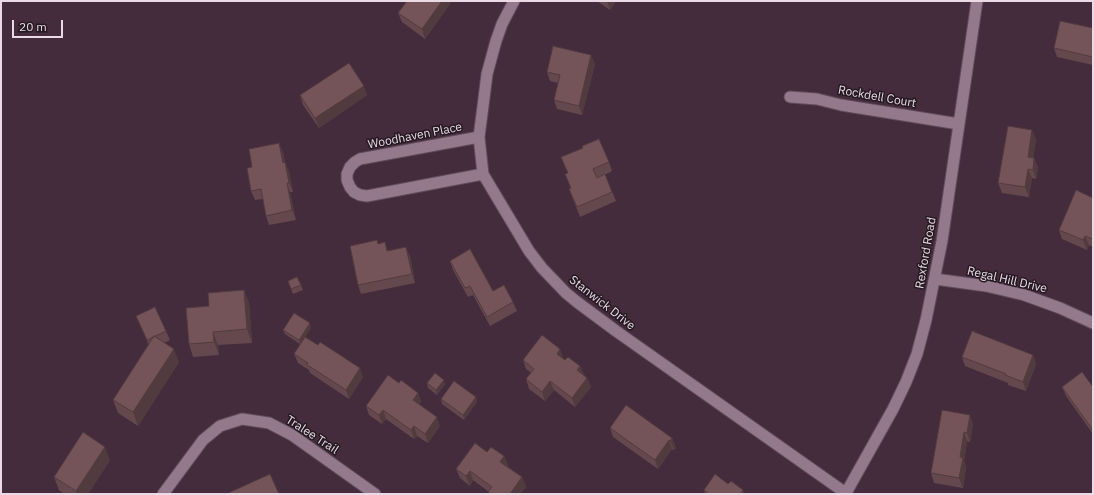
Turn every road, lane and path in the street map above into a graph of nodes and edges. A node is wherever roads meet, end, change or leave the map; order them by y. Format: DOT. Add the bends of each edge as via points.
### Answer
graph roads {
  1 [pos="514,1"];
  2 [pos="977,1"];
  3 [pos="790,97"];
  4 [pos="959,124"];
  5 [pos="479,137"];
  6 [pos="483,174"];
  7 [pos="935,279"];
  8 [pos="1093,323"];
  9 [pos="163,494"];
  10 [pos="375,494"];
  11 [pos="846,494"];
  1 -- 5 [label="street, Stanwick Drive" via="500,30 486,74"];
  2 -- 4 [label="street, Rexford Road"];
  3 -- 4 [label="street, Rockdell Court" via="817,99"];
  4 -- 7 [label="street, Rexford Road"];
  5 -- 6 [label="street, Stanwick Drive"];
  5 -- 6 [label="street, Woodhaven Place" via="360,159 350,167 347,180 354,192 367,196"];
  6 -- 11 [label="street, Stanwick Drive" via="529,251 576,302"];
  7 -- 8 [label="street, Regal Hill Drive" via="986,286 1024,295"];
  7 -- 11 [label="street, Rexford Road" via="919,347 906,382"];
  9 -- 10 [label="street, Tralee Trail" via="203,440 220,426 242,418 269,423 292,435"];
}
